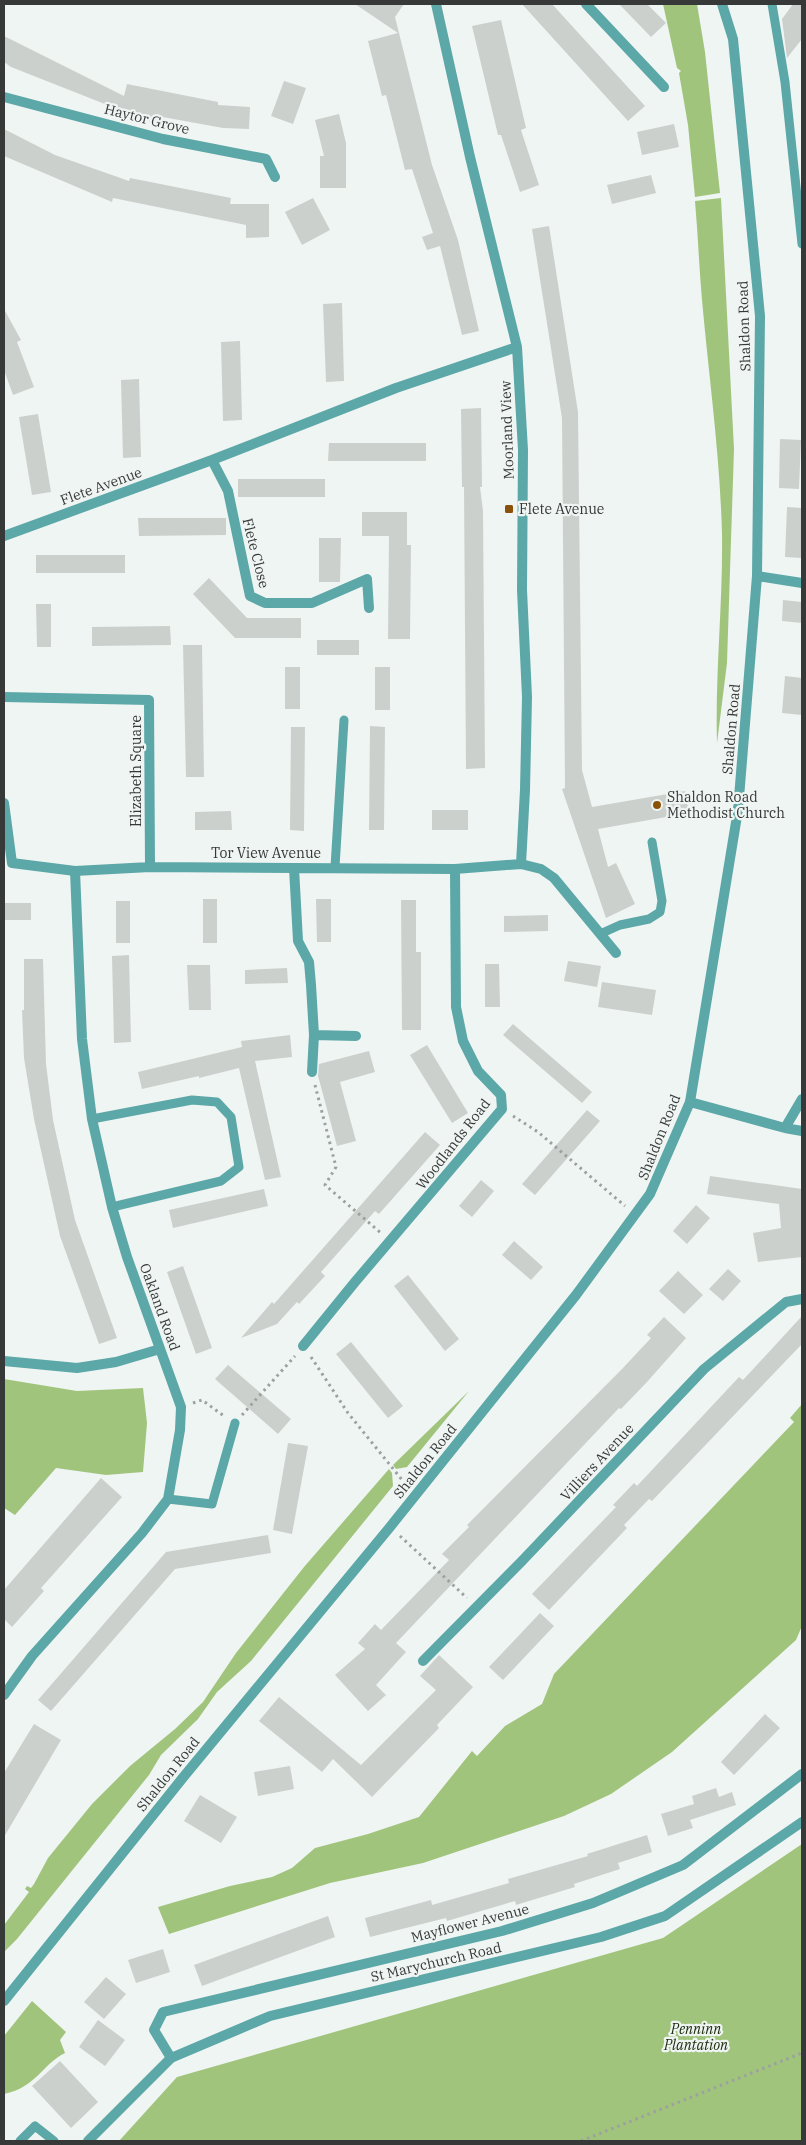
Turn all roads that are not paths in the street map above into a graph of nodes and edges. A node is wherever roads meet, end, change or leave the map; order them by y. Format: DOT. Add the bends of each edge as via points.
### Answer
graph roads {
  1 [pos="436,4"];
  2 [pos="586,4"];
  3 [pos="722,4"];
  4 [pos="772,4"];
  5 [pos="664,87"];
  6 [pos="4,97"];
  7 [pos="275,178"];
  8 [pos="802,244"];
  9 [pos="517,347"];
  10 [pos="212,460"];
  11 [pos="4,536"];
  12 [pos="757,576"];
  13 [pos="802,584"];
  14 [pos="369,608"];
  15 [pos="4,697"];
  16 [pos="344,720"];
  17 [pos="4,803"];
  18 [pos="652,842"];
  19 [pos="521,864"];
  20 [pos="150,866"];
  21 [pos="336,867"];
  22 [pos="294,868"];
  23 [pos="456,869"];
  24 [pos="75,870"];
  25 [pos="600,934"];
  26 [pos="616,953"];
  27 [pos="314,1035"];
  28 [pos="356,1036"];
  29 [pos="312,1072"];
  30 [pos="802,1099"];
  31 [pos="690,1102"];
  32 [pos="92,1119"];
  33 [pos="785,1128"];
  34 [pos="802,1131"];
  35 [pos="112,1207"];
  36 [pos="802,1299"];
  37 [pos="303,1346"];
  38 [pos="160,1349"];
  39 [pos="4,1361"];
  40 [pos="236,1423"];
  41 [pos="168,1499"];
  42 [pos="423,1660"];
  43 [pos="4,1695"];
  44 [pos="802,1774"];
  45 [pos="802,1822"];
  46 [pos="4,2000"];
  47 [pos="171,2058"];
  48 [pos="20,2141"];
  49 [pos="54,2141"];
  50 [pos="88,2141"];
  1 -- 9 [label="street, Moorland View"];
  2 -- 5 [label="street"];
  3 -- 12 [label="street, Shaldon Road" via="733,39 760,316"];
  4 -- 8 [label="lane" via="785,82"];
  6 -- 7 [label="street, Haytor Grove" via="163,139 266,159"];
  9 -- 10 [label="street, Flete Avenue" via="396,388"];
  9 -- 19 [label="street, Moorland View" via="523,450 522,590 527,698"];
  10 -- 11 [label="street, Flete Avenue"];
  10 -- 14 [label="street, Flete Close" via="228,491 250,596 265,603 312,602 367,578"];
  12 -- 13 [label="street"];
  12 -- 31 [label="street, Shaldon Road" via="738,810"];
  15 -- 20 [label="street, Elizabeth Square" via="149,700"];
  16 -- 21 [label="lane"];
  17 -- 24 [label="street, Tor View Avenue" via="12,863"];
  18 -- 25 [label="lane" via="662,901 660,912 649,919 620,925"];
  19 -- 23 [label="street, Tor View Avenue"];
  19 -- 25 [label="street" via="541,869 554,878"];
  20 -- 22 [label="street, Tor View Avenue"];
  20 -- 24 [label="street, Tor View Avenue"];
  21 -- 22 [label="street, Tor View Avenue"];
  21 -- 23 [label="street, Tor View Avenue"];
  22 -- 27 [label="street" via="298,941 309,962"];
  23 -- 37 [label="street, Woodlands Road" via="456,1008 463,1040 478,1071 501,1095 502,1109"];
  24 -- 32 [label="street, Oakland Road" via="82,1039"];
  25 -- 26 [label="street"];
  27 -- 28 [label="street"];
  27 -- 29 [label="street"];
  30 -- 33 [label="street"];
  31 -- 33 [label="street"];
  31 -- 46 [label="street, Shaldon Road" via="650,1194 576,1295"];
  32 -- 35 [label="street, Oakland Road"];
  32 -- 35 [label="lane" via="192,1100 217,1102 231,1117 239,1167 221,1181"];
  33 -- 34 [label="street"];
  35 -- 38 [label="street, Oakland Road"];
  36 -- 42 [label="street, Villiers Avenue" via="786,1302 704,1369"];
  38 -- 39 [label="street" via="116,1362 77,1368"];
  38 -- 41 [label="street, Oakland Road" via="181,1407"];
  40 -- 41 [label="lane" via="212,1504"];
  41 -- 43 [label="street, Oakland Road" via="142,1533 32,1656"];
  44 -- 47 [label="street, Mayflower Avenue" via="683,1865 593,1903 502,1931 163,2012 154,2030"];
  45 -- 47 [label="street, St Marychurch Road" via="665,1916 601,1937 270,2016"];
  47 -- 50 [label="street, St Marychurch Road"];
  48 -- 49 [label="lane" via="36,2126"];
}
